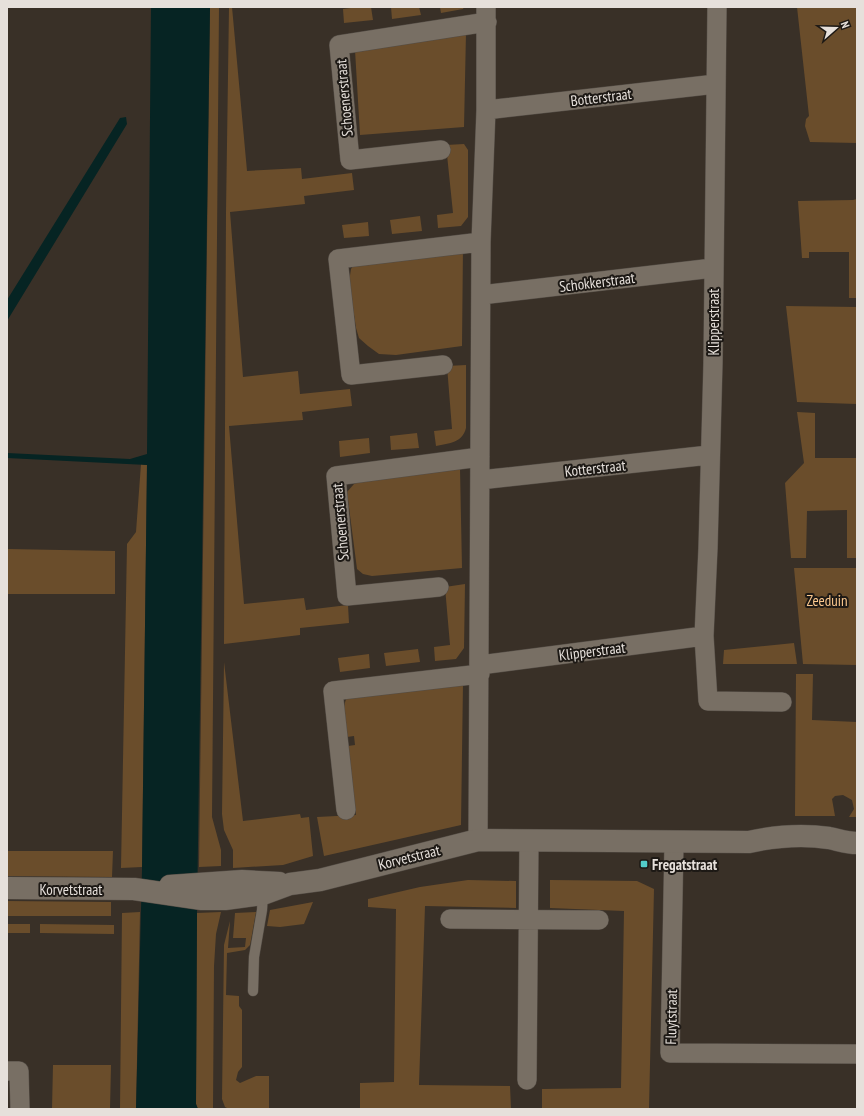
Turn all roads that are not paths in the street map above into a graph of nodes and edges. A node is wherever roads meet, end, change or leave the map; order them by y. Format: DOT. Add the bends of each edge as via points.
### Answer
graph roads {
  1 [pos="717,7"];
  2 [pos="486,14"];
  3 [pos="716,84"];
  4 [pos="486,110"];
  5 [pos="441,150"];
  6 [pos="481,242"];
  7 [pos="713,268"];
  8 [pos="481,295"];
  9 [pos="443,365"];
  10 [pos="709,454"];
  11 [pos="480,457"];
  12 [pos="480,480"];
  13 [pos="439,587"];
  14 [pos="704,636"];
  15 [pos="480,670"];
  16 [pos="782,702"];
  17 [pos="346,810"];
  18 [pos="478,840"];
  19 [pos="529,840"];
  20 [pos="674,843"];
  21 [pos="853,843"];
  22 [pos="7,888"];
  23 [pos="263,888"];
  24 [pos="450,918"];
  25 [pos="529,919"];
  26 [pos="599,920"];
  27 [pos="253,991"];
  28 [pos="857,1054"];
  29 [pos="7,1071"];
  30 [pos="527,1080"];
  31 [pos="20,1109"];
  1 -- 3 [label="street, Klipperstraat"];
  2 -- 4 [label="street, Schoenerstraat"];
  2 -- 5 [label="street, Schoenerstraat" via="339,45 350,160"];
  3 -- 4 [label="street, Botterstraat"];
  3 -- 7 [label="street, Klipperstraat"];
  4 -- 6 [label="street, Schoenerstraat"];
  6 -- 8 [label="street, Schoenerstraat"];
  6 -- 9 [label="street" via="338,259 351,375"];
  7 -- 8 [label="street, Schokkerstraat"];
  7 -- 10 [label="street, Klipperstraat" via="713,363"];
  8 -- 11 [label="street, Schoenerstraat"];
  10 -- 12 [label="street, Kotterstraat"];
  10 -- 14 [label="street, Klipperstraat"];
  11 -- 12 [label="street, Schoenerstraat"];
  11 -- 13 [label="street, Schoenerstraat" via="336,476 347,596"];
  12 -- 15 [label="street, Schoenerstraat"];
  14 -- 15 [label="street, Klipperstraat"];
  14 -- 16 [label="street, Klipperstraat" via="708,702"];
  15 -- 17 [label="street" via="333,691"];
  15 -- 18 [label="street, Schoenerstraat"];
  18 -- 19 [label="street, Korvetstraat"];
  18 -- 23 [label="street, Korvetstraat" via="320,880"];
  19 -- 20 [label="street, Korvetstraat"];
  19 -- 25 [label="street"];
  20 -- 21 [label="street, Korvetstraat" via="749,842 792,836 830,838"];
  20 -- 28 [label="street, Fluytstraat" via="670,1053"];
  22 -- 23 [label="street, Korvetstraat"];
  23 -- 27 [label="lane" via="254,957"];
  24 -- 25 [label="street"];
  25 -- 26 [label="street"];
  25 -- 30 [label="street"];
  29 -- 31 [label="street" via="19,1071"];
}
